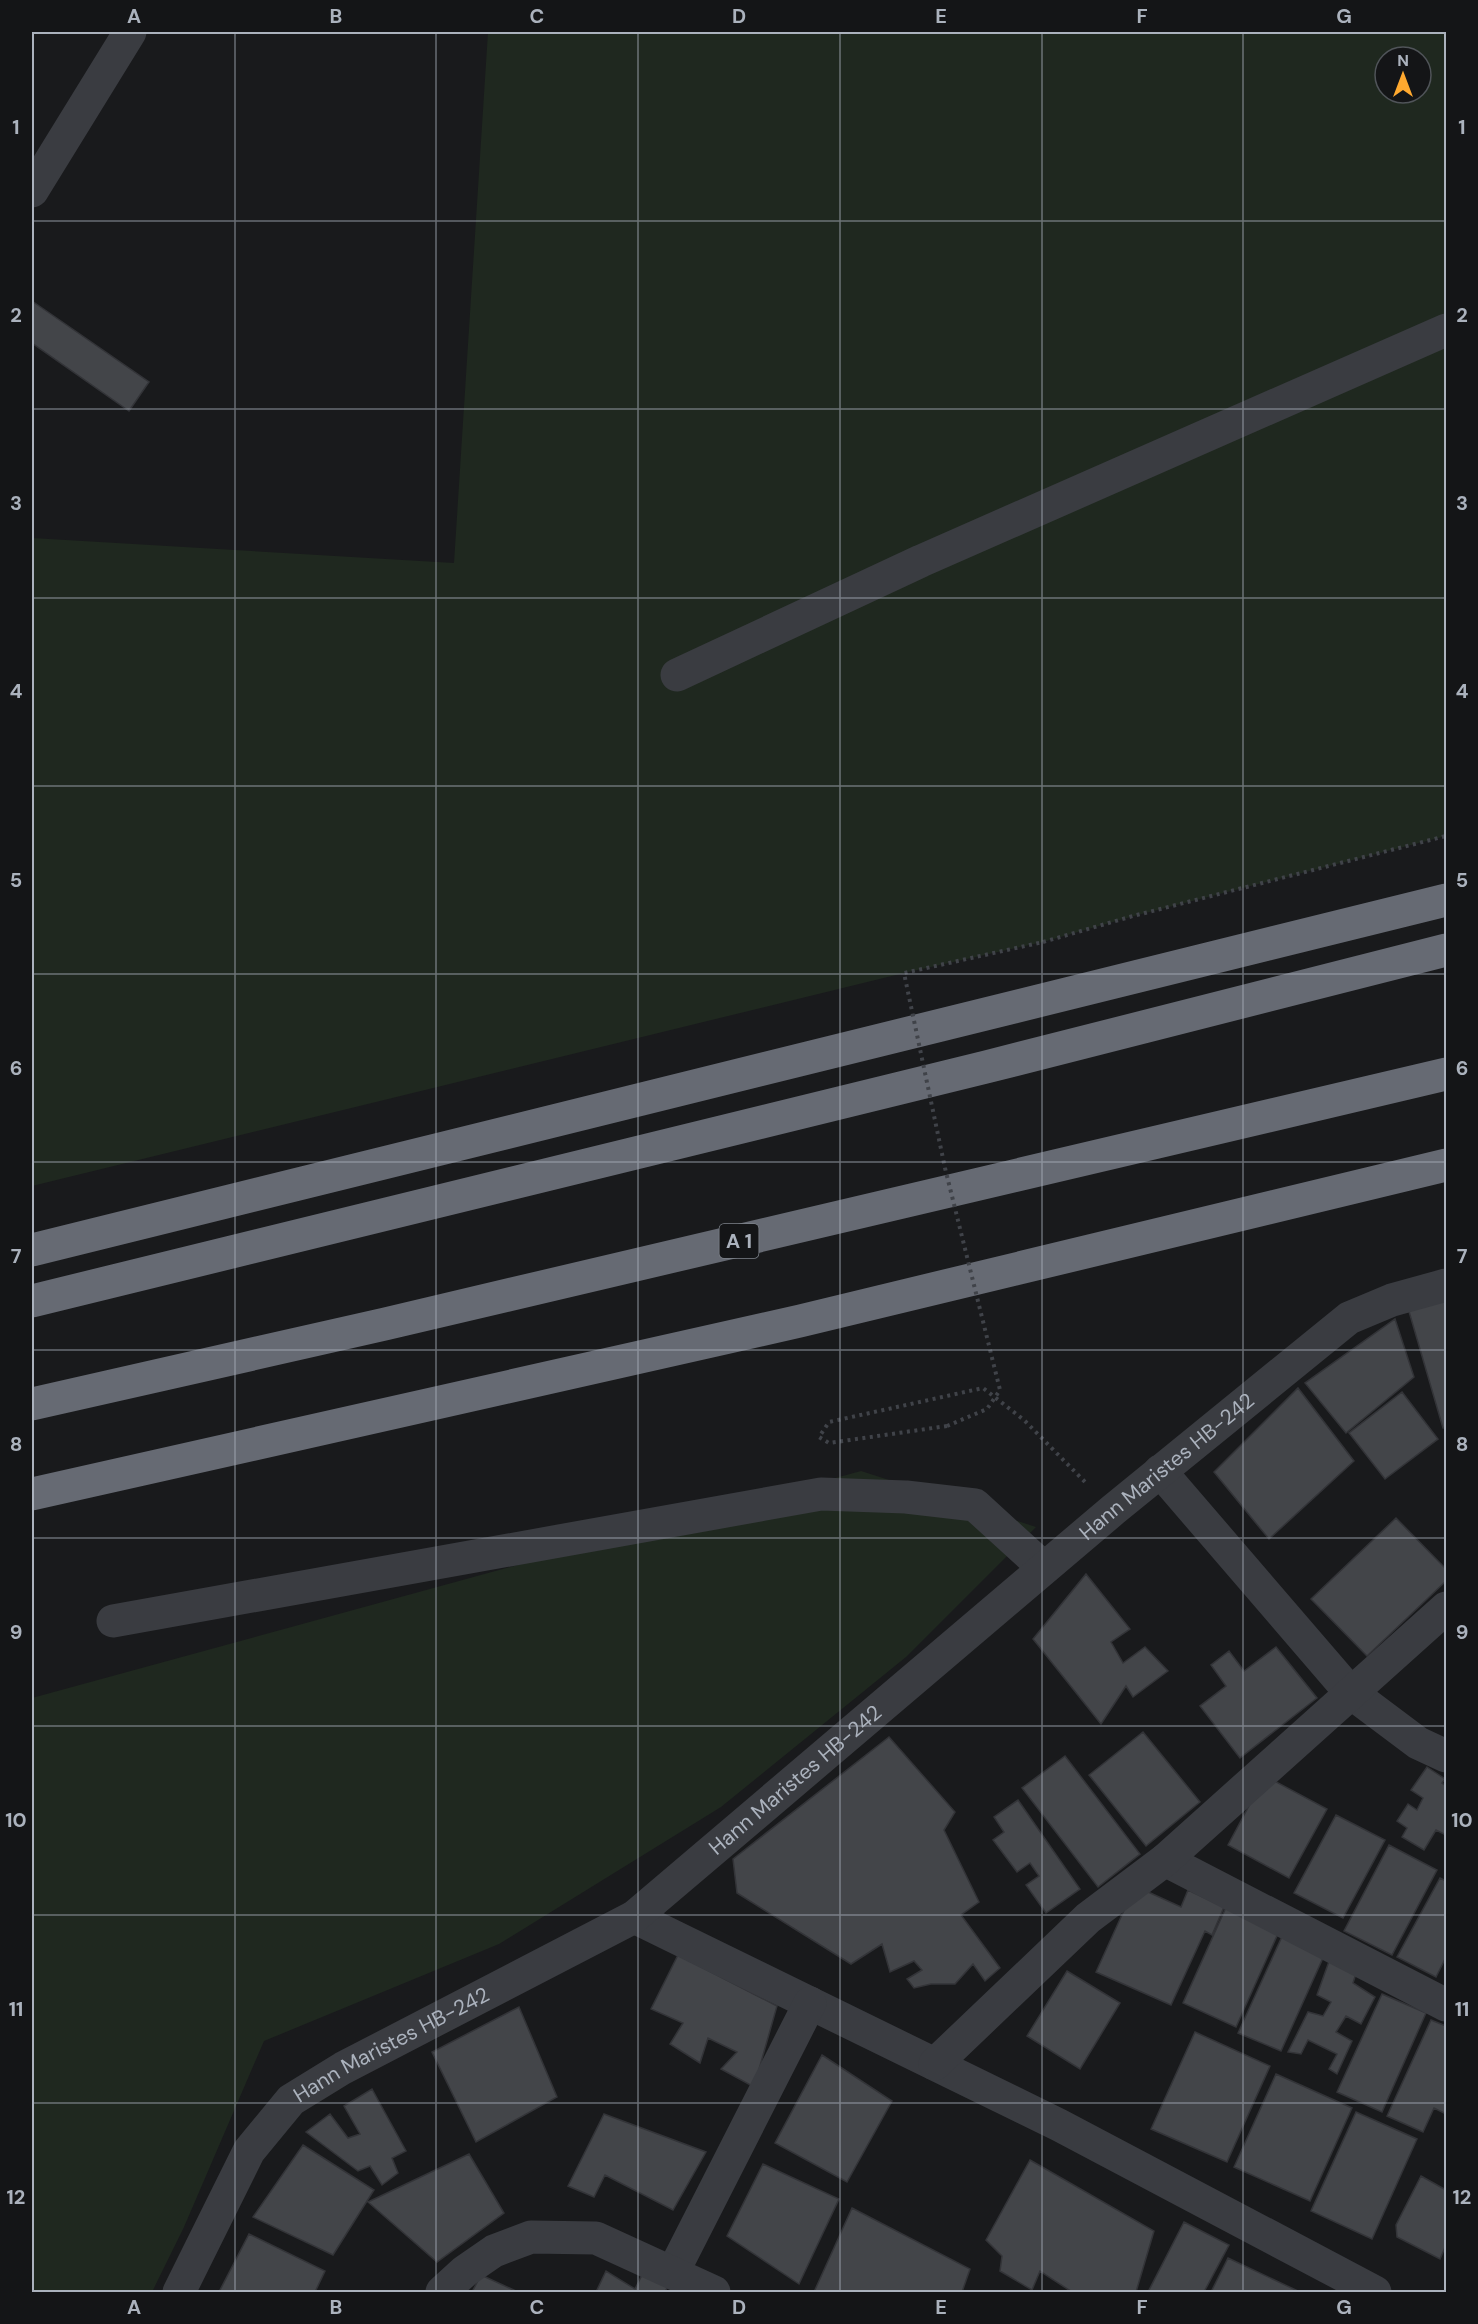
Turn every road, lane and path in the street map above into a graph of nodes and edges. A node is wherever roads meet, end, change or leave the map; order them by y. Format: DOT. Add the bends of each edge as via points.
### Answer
graph roads {
  1 [pos="130,32"];
  2 [pos="32,191"];
  3 [pos="1446,330"];
  4 [pos="677,675"];
  5 [pos="1446,836"];
  6 [pos="1446,900"];
  7 [pos="1446,950"];
  8 [pos="1446,1074"];
  9 [pos="1446,1165"];
  10 [pos="32,1250"];
  11 [pos="1446,1285"];
  12 [pos="32,1301"];
  13 [pos="32,1404"];
  14 [pos="1160,1471"];
  15 [pos="32,1494"];
  16 [pos="1113,1510"];
  17 [pos="1044,1568"];
  18 [pos="1446,1608"];
  19 [pos="113,1621"];
  20 [pos="1350,1692"];
  21 [pos="1446,1756"];
  22 [pos="1165,1860"];
  23 [pos="634,1917"];
  24 [pos="810,2003"];
  25 [pos="1446,2005"];
  26 [pos="935,2064"];
  27 [pos="673,2272"];
  28 [pos="179,2292"];
  29 [pos="442,2292"];
  30 [pos="714,2292"];
  31 [pos="1375,2292"];
  1 -- 2 [label="street"];
  3 -- 4 [label="street" via="921,561"];
  5 -- 16 [label="path, bridge" via="1043,942 904,973 945,1168 1000,1390 987,1408 947,1426 829,1443 819,1437 829,1422 983,1388 1024,1420"];
  6 -- 10 [label="highway"];
  7 -- 12 [label="highway"];
  8 -- 13 [label="highway, A 1"];
  9 -- 15 [label="highway" via="800,1321"];
  11 -- 14 [label="street, Hann Maristes HB-242" via="1392,1300 1349,1318"];
  14 -- 16 [label="street, Hann Maristes HB-242"];
  14 -- 20 [label="street"];
  16 -- 17 [label="street, Hann Maristes HB-242"];
  17 -- 19 [label="street" via="975,1504 821,1494"];
  17 -- 23 [label="street, Hann Maristes HB-242"];
  18 -- 20 [label="street"];
  20 -- 21 [label="street" via="1418,1743"];
  20 -- 22 [label="street"];
  22 -- 25 [label="street"];
  22 -- 26 [label="street" via="1088,1918"];
  23 -- 24 [label="street"];
  23 -- 28 [label="street, Hann Maristes HB-242" via="343,2068 291,2100 249,2151"];
  24 -- 26 [label="street"];
  24 -- 27 [label="street"];
  26 -- 31 [label="street"];
  27 -- 29 [label="street" via="596,2238 531,2237 494,2251"];
  27 -- 30 [label="street"];
}
